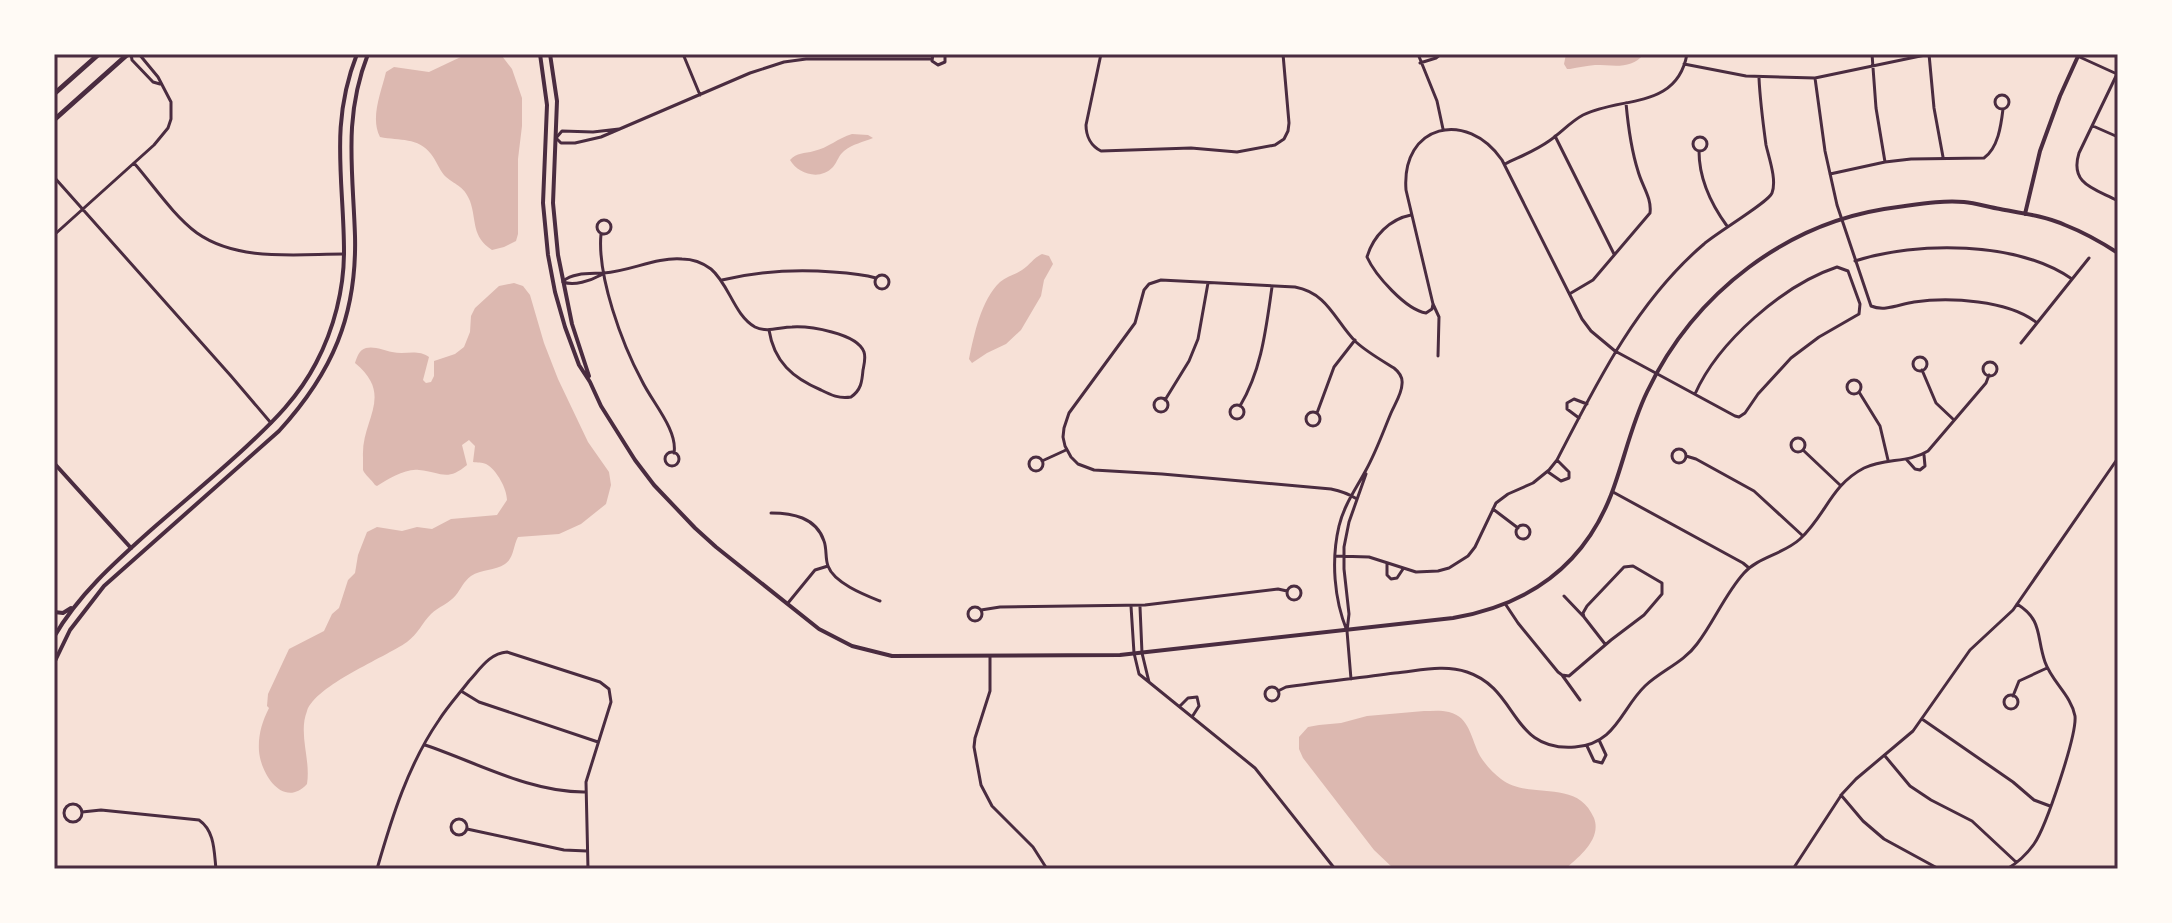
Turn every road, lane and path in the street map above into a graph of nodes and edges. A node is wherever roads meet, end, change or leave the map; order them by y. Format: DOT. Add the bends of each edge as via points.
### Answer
graph roads {
  1 [pos="99,54"];
  2 [pos="130,54"];
  3 [pos="139,54"];
  4 [pos="357,54"];
  5 [pos="368,54"];
  6 [pos="540,54"];
  7 [pos="550,54"];
  8 [pos="683,54"];
  9 [pos="945,54"];
  10 [pos="1101,54"];
  11 [pos="1283,54"];
  12 [pos="1418,54"];
  13 [pos="1441,54"];
  14 [pos="1687,54"];
  15 [pos="1872,54"];
  16 [pos="1929,54"];
  17 [pos="2077,55"];
  18 [pos="831,56"];
  19 [pos="932,56"];
  20 [pos="1420,63"];
  21 [pos="1684,64"];
  22 [pos="1873,67"];
  23 [pos="2118,73"];
  24 [pos="1759,78"];
  25 [pos="1815,78"];
  26 [pos="160,85"];
  27 [pos="345,90"];
  28 [pos="356,92"];
  29 [pos="54,94"];
  30 [pos="700,95"];
  31 [pos="1626,103"];
  32 [pos="2003,109"];
  33 [pos="54,120"];
  34 [pos="2093,126"];
  35 [pos="619,129"];
  36 [pos="1443,129"];
  37 [pos="1555,136"];
  38 [pos="547,137"];
  39 [pos="2118,137"];
  40 [pos="556,138"];
  41 [pos="1699,151"];
  42 [pos="1943,157"];
  43 [pos="1885,162"];
  44 [pos="134,163"];
  45 [pos="1505,164"];
  46 [pos="1830,174"];
  47 [pos="54,177"];
  48 [pos="2118,201"];
  49 [pos="83,209"];
  50 [pos="2025,214"];
  51 [pos="1413,215"];
  52 [pos="1841,218"];
  53 [pos="1727,226"];
  54 [pos="601,234"];
  55 [pos="54,235"];
  56 [pos="2118,253"];
  57 [pos="344,254"];
  58 [pos="355,254"];
  59 [pos="1614,254"];
  60 [pos="2089,258"];
  61 [pos="1855,261"];
  62 [pos="604,273"];
  63 [pos="876,278"];
  64 [pos="2072,279"];
  65 [pos="721,280"];
  66 [pos="562,282"];
  67 [pos="553,283"];
  68 [pos="1208,283"];
  69 [pos="1272,286"];
  70 [pos="1569,293"];
  71 [pos="1433,304"];
  72 [pos="2037,323"];
  73 [pos="769,330"];
  74 [pos="1355,340"];
  75 [pos="2021,343"];
  76 [pos="1615,351"];
  77 [pos="1438,356"];
  78 [pos="1922,370"];
  79 [pos="1656,374"];
  80 [pos="1989,375"];
  81 [pos="590,382"];
  82 [pos="1859,392"];
  83 [pos="1695,394"];
  84 [pos="1165,400"];
  85 [pos="1587,404"];
  86 [pos="1240,406"];
  87 [pos="1317,413"];
  88 [pos="1579,418"];
  89 [pos="1955,421"];
  90 [pos="271,423"];
  91 [pos="279,431"];
  92 [pos="1066,450"];
  93 [pos="1803,450"];
  94 [pos="674,453"];
  95 [pos="1924,454"];
  96 [pos="1686,456"];
  97 [pos="2118,458"];
  98 [pos="1906,459"];
  99 [pos="1557,460"];
  100 [pos="1888,460"];
  101 [pos="1042,461"];
  102 [pos="54,463"];
  103 [pos="1368,467"];
  104 [pos="1548,471"];
  105 [pos="1840,485"];
  106 [pos="1612,491"];
  107 [pos="1352,496"];
  108 [pos="1357,499"];
  109 [pos="1493,509"];
  110 [pos="771,513"];
  111 [pos="1518,528"];
  112 [pos="1803,536"];
  113 [pos="131,548"];
  114 [pos="1336,556"];
  115 [pos="1344,556"];
  116 [pos="139,557"];
  117 [pos="1387,563"];
  118 [pos="828,566"];
  119 [pos="1749,568"];
  120 [pos="1403,569"];
  121 [pos="1287,591"];
  122 [pos="1564,596"];
  123 [pos="880,601"];
  124 [pos="2017,604"];
  125 [pos="787,605"];
  126 [pos="1140,605"];
  127 [pos="1506,605"];
  128 [pos="1131,606"];
  129 [pos="73,607"];
  130 [pos="981,610"];
  131 [pos="54,613"];
  132 [pos="1584,617"];
  133 [pos="60,628"];
  134 [pos="1347,631"];
  135 [pos="54,637"];
  136 [pos="1605,644"];
  137 [pos="1134,653"];
  138 [pos="1142,653"];
  139 [pos="990,655"];
  140 [pos="54,663"];
  141 [pos="2047,668"];
  142 [pos="1564,675"];
  143 [pos="1351,679"];
  144 [pos="1149,682"];
  145 [pos="461,691"];
  146 [pos="1278,691"];
  147 [pos="2013,696"];
  148 [pos="1580,700"];
  149 [pos="1179,707"];
  150 [pos="1192,717"];
  151 [pos="1922,719"];
  152 [pos="1599,740"];
  153 [pos="598,742"];
  154 [pos="424,744"];
  155 [pos="1587,746"];
  156 [pos="1885,756"];
  157 [pos="586,792"];
  158 [pos="1841,795"];
  159 [pos="2050,806"];
  160 [pos="82,812"];
  161 [pos="467,829"];
  162 [pos="587,851"];
  163 [pos="2016,862"];
  164 [pos="216,869"];
  165 [pos="377,869"];
  166 [pos="588,869"];
  167 [pos="1047,869"];
  168 [pos="1335,869"];
  169 [pos="1793,869"];
  170 [pos="1939,869"];
  171 [pos="2007,869"];
  1 -- 29 [label="highway"];
  2 -- 26 [label="street"];
  2 -- 33 [label="highway"];
  3 -- 26 [label="street"];
  4 -- 27 [label="street"];
  5 -- 28 [label="street"];
  6 -- 38 [label="street"];
  7 -- 40 [label="street"];
  8 -- 30 [label="street"];
  9 -- 19 [label="street" via="941,65"];
  10 -- 11 [label="street" via="1086,125 1095,148 1237,152 1275,145 1288,131"];
  12 -- 20 [label="street"];
  13 -- 20 [label="street"];
  14 -- 21 [label="street"];
  15 -- 22 [label="street"];
  16 -- 22 [label="street"];
  16 -- 42 [label="street"];
  17 -- 23 [label="street"];
  17 -- 50 [label="street" via="2040,151"];
  18 -- 19 [label="street"];
  18 -- 30 [label="street" via="772,65"];
  20 -- 36 [label="street"];
  21 -- 24 [label="street"];
  21 -- 31 [label="street" via="1661,93"];
  22 -- 25 [label="street"];
  22 -- 43 [label="street"];
  23 -- 34 [label="street"];
  24 -- 25 [label="street"];
  24 -- 53 [label="street" via="1773,190 1764,203"];
  25 -- 46 [label="street"];
  26 -- 44 [label="street" via="171,102 171,120 162,137"];
  27 -- 28 [label="street"];
  27 -- 57 [label="street" via="338,147"];
  28 -- 58 [label="street" via="350,145"];
  30 -- 35 [label="street"];
  31 -- 37 [label="street" via="1583,115"];
  31 -- 59 [label="street" via="1637,169 1651,209"];
  32 -- 42 [label="street" via="1994,148 1987,156"];
  34 -- 39 [label="street"];
  34 -- 48 [label="street" via="2077,161 2078,174 2086,185"];
  35 -- 40 [label="street" via="562,131"];
  35 -- 40 [label="street" via="575,143"];
  36 -- 45 [label="street" via="1477,135"];
  36 -- 51 [label="street" via="1424,138 1409,159 1405,178"];
  37 -- 45 [label="street"];
  37 -- 59 [label="street"];
  38 -- 40 [label="street"];
  38 -- 67 [label="street" via="543,203"];
  40 -- 66 [label="street" via="553,203"];
  41 -- 53 [label="street" via="1708,195"];
  42 -- 43 [label="street"];
  43 -- 46 [label="street"];
  44 -- 49 [label="street"];
  44 -- 57 [label="street" via="182,218 211,241 260,253"];
  45 -- 70 [label="street"];
  46 -- 52 [label="street"];
  47 -- 49 [label="street"];
  49 -- 55 [label="street"];
  49 -- 90 [label="street"];
  50 -- 52 [label="street" via="1953,202"];
  50 -- 56 [label="street" via="2062,223"];
  51 -- 71 [label="street"];
  51 -- 71 [label="street" via="1385,227 1367,257 1412,308 1426,313"];
  52 -- 61 [label="street"];
  52 -- 79 [label="street" via="1787,242 1740,272 1693,319"];
  53 -- 76 [label="street" via="1660,288"];
  54 -- 62 [label="street"];
  57 -- 58 [label="street"];
  57 -- 90 [label="street" via="335,315 318,359"];
  58 -- 91 [label="street" via="347,314 331,359 303,405"];
  59 -- 70 [label="street" via="1593,280"];
  60 -- 64 [label="street"];
  61 -- 64 [label="street" via="1908,249 1961,247 2032,261"];
  61 -- 72 [label="street" via="1875,309 1969,301 2026,315"];
  62 -- 65 [label="street" via="681,259 709,267"];
  62 -- 66 [label="street"];
  62 -- 94 [label="street" via="631,358 673,435"];
  63 -- 65 [label="street" via="793,269"];
  64 -- 72 [label="street"];
  65 -- 73 [label="street" via="742,314 755,327"];
  66 -- 67 [label="street"];
  66 -- 81 [label="street"];
  67 -- 81 [label="street" via="571,344"];
  68 -- 69 [label="street"];
  68 -- 84 [label="street" via="1194,350"];
  68 -- 92 [label="street" via="1149,284 1135,323 1069,413 1063,437"];
  69 -- 74 [label="street" via="1313,292"];
  69 -- 86 [label="street" via="1262,353"];
  70 -- 76 [label="street" via="1591,331"];
  71 -- 77 [label="street" via="1439,317"];
  72 -- 75 [label="street"];
  73 -- 73 [label="street" via="778,357 802,382 839,398 851,397 860,388 864,353 858,343 802,327"];
  74 -- 87 [label="street" via="1334,367"];
  74 -- 103 [label="street" via="1399,372 1403,381"];
  76 -- 79 [label="street"];
  76 -- 85 [label="street"];
  78 -- 89 [label="street" via="1936,403"];
  79 -- 83 [label="street"];
  79 -- 106 [label="street"];
  80 -- 89 [label="street"];
  81 -- 125 [label="street" via="654,485 695,528"];
  82 -- 100 [label="street" via="1880,426"];
  83 -- 83 [label="street" via="1728,346 1765,309 1819,275 1845,269 1859,314 1791,358 1745,413 1739,417"];
  85 -- 88 [label="street"];
  85 -- 88 [label="street" via="1574,399 1567,403"];
  88 -- 99 [label="street"];
  89 -- 95 [label="street"];
  90 -- 91 [label="street"];
  90 -- 113 [label="street"];
  91 -- 116 [label="street"];
  92 -- 101 [label="street"];
  92 -- 107 [label="street" via="1078,464 1094,470 1331,489"];
  93 -- 105 [label="street"];
  95 -- 98 [label="street"];
  95 -- 98 [label="street" via="1920,470"];
  96 -- 112 [label="street" via="1754,491"];
  97 -- 124 [label="street"];
  98 -- 100 [label="street"];
  99 -- 104 [label="street"];
  99 -- 104 [label="street" via="1569,478 1561,481"];
  100 -- 105 [label="street" via="1861,469"];
  102 -- 113 [label="street"];
  103 -- 107 [label="street"];
  103 -- 108 [label="street"];
  104 -- 109 [label="street"];
  105 -- 112 [label="street"];
  106 -- 119 [label="street"];
  106 -- 127 [label="street" via="1598,524 1570,561"];
  107 -- 108 [label="street"];
  107 -- 114 [label="street" via="1340,525"];
  108 -- 115 [label="street"];
  109 -- 111 [label="street"];
  109 -- 120 [label="street" via="1475,547 1459,562 1438,571"];
  110 -- 118 [label="street" via="795,514 810,522 824,542"];
  112 -- 119 [label="street"];
  113 -- 116 [label="street"];
  113 -- 129 [label="street"];
  114 -- 115 [label="street"];
  114 -- 134 [label="street"];
  115 -- 117 [label="street"];
  115 -- 134 [label="street"];
  116 -- 140 [label="street" via="87,607"];
  117 -- 120 [label="street"];
  117 -- 120 [label="street" via="1391,579"];
  118 -- 123 [label="street" via="851,587"];
  118 -- 125 [label="street" via="815,570"];
  119 -- 152 [label="street" via="1687,656 1643,688 1619,723"];
  121 -- 126 [label="street"];
  122 -- 132 [label="street"];
  124 -- 141 [label="street" via="2034,618"];
  124 -- 151 [label="street" via="1970,650"];
  125 -- 139 [label="street" via="828,635 876,653"];
  126 -- 128 [label="street"];
  126 -- 138 [label="street"];
  127 -- 134 [label="street" via="1453,618"];
  127 -- 142 [label="street"];
  128 -- 130 [label="street"];
  128 -- 137 [label="street"];
  129 -- 131 [label="street"];
  129 -- 133 [label="street"];
  131 -- 133 [label="street"];
  132 -- 136 [label="street"];
  132 -- 136 [label="street" via="1584,610 1621,569 1629,566 1659,581 1664,590 1658,601"];
  133 -- 135 [label="street"];
  134 -- 138 [label="street"];
  134 -- 143 [label="street"];
  136 -- 142 [label="street" via="1576,672"];
  137 -- 138 [label="street"];
  137 -- 139 [label="street"];
  137 -- 144 [label="street" via="1139,674"];
  138 -- 144 [label="street"];
  139 -- 167 [label="street" via="990,691 974,747 981,785 992,806"];
  141 -- 147 [label="street" via="2019,681"];
  141 -- 159 [label="street" via="2075,716"];
  142 -- 148 [label="street"];
  143 -- 146 [label="street"];
  143 -- 155 [label="street" via="1442,668 1466,671 1498,691 1532,736 1554,746"];
  144 -- 149 [label="street"];
  145 -- 153 [label="street" via="479,702"];
  145 -- 153 [label="street" via="492,656 507,652 600,682 609,689 611,702"];
  145 -- 154 [label="street"];
  149 -- 150 [label="street"];
  149 -- 150 [label="street" via="1197,697 1200,703"];
  150 -- 168 [label="street" via="1263,777"];
  151 -- 156 [label="street"];
  151 -- 159 [label="street" via="2034,800"];
  152 -- 155 [label="street"];
  152 -- 155 [label="street" via="1606,755 1602,763 1594,761"];
  153 -- 157 [label="street"];
  154 -- 157 [label="street" via="534,783"];
  154 -- 165 [label="street"];
  156 -- 158 [label="street"];
  156 -- 163 [label="street" via="1910,786 1972,821"];
  157 -- 162 [label="street"];
  158 -- 169 [label="street"];
  158 -- 170 [label="street" via="1884,839"];
  159 -- 163 [label="street" via="2034,844"];
  160 -- 160 [label="street" via="76,822 64,815 71,805"];
  160 -- 164 [label="street" via="204,822"];
  161 -- 161 [label="street" via="456,835 451,825 461,819"];
  161 -- 162 [label="street"];
  162 -- 166 [label="street"];
  163 -- 171 [label="street"];
}
